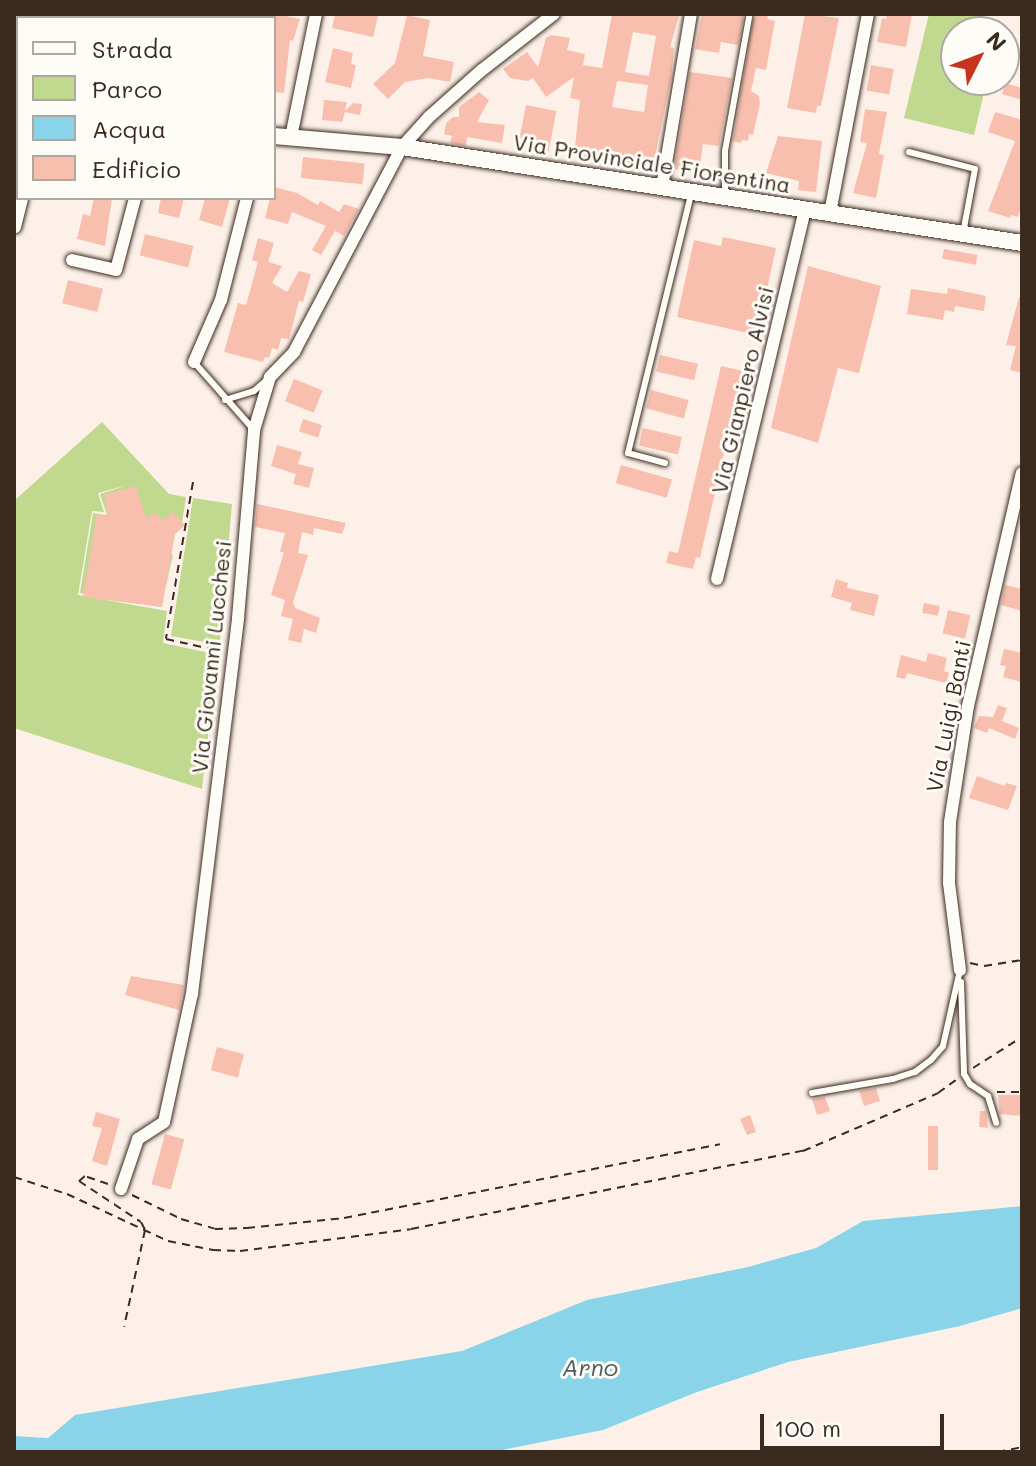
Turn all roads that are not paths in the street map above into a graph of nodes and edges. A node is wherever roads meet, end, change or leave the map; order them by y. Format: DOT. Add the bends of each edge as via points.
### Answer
graph roads {
  1 [pos="316,14"];
  2 [pos="554,14"];
  3 [pos="691,14"];
  4 [pos="868,14"];
  5 [pos="749,17"];
  6 [pos="282,136"];
  7 [pos="402,147"];
  8 [pos="909,152"];
  9 [pos="662,187"];
  10 [pos="692,191"];
  11 [pos="725,196"];
  12 [pos="22,200"];
  13 [pos="134,200"];
  14 [pos="246,200"];
  15 [pos="805,209"];
  16 [pos="830,213"];
  17 [pos="15,227"];
  18 [pos="963,233"];
  19 [pos="1022,243"];
  20 [pos="72,260"];
  21 [pos="194,362"];
  22 [pos="270,377"];
  23 [pos="225,400"];
  24 [pos="254,430"];
  25 [pos="665,463"];
  26 [pos="1022,473"];
  27 [pos="717,579"];
  28 [pos="960,964"];
  29 [pos="812,1093"];
  30 [pos="996,1123"];
  31 [pos="121,1189"];
  1 -- 6 [label="street"];
  2 -- 7 [label="street, Via Giovanni Lucchesi" via="482,70"];
  3 -- 9 [label="street"];
  4 -- 16 [label="street"];
  5 -- 11 [label="lane" via="725,151"];
  6 -- 7 [label="main road, Via Provinciale Fiorentina"];
  7 -- 9 [label="main road, Via Provinciale Fiorentina"];
  7 -- 22 [label="street, Via Giovanni Lucchesi" via="294,352"];
  8 -- 18 [label="lane" via="975,169"];
  9 -- 10 [label="main road, Via Provinciale Fiorentina"];
  10 -- 11 [label="main road, Via Provinciale Fiorentina"];
  10 -- 25 [label="lane" via="628,453"];
  11 -- 15 [label="main road, Via Provinciale Fiorentina"];
  12 -- 17 [label="street"];
  13 -- 20 [label="street" via="116,270"];
  14 -- 21 [label="street" via="221,300"];
  15 -- 16 [label="main road, Via Provinciale Fiorentina"];
  15 -- 27 [label="street, Via Gianpiero Alvisi"];
  16 -- 18 [label="main road, Via Provinciale Fiorentina"];
  18 -- 19 [label="main road, Via Provinciale Fiorentina"];
  21 -- 23 [label="lane"];
  22 -- 23 [label="lane" via="254,391"];
  22 -- 24 [label="street, Via Giovanni Lucchesi"];
  23 -- 24 [label="lane"];
  24 -- 31 [label="street, Via Giovanni Lucchesi" via="238,618 192,994 164,1122 138,1139"];
  26 -- 28 [label="street, Via Luigi Banti" via="968,706 950,822 949,883"];
  28 -- 29 [label="lane" via="943,1046 931,1060 893,1079"];
  28 -- 30 [label="lane" via="964,1074 988,1096"];
}
